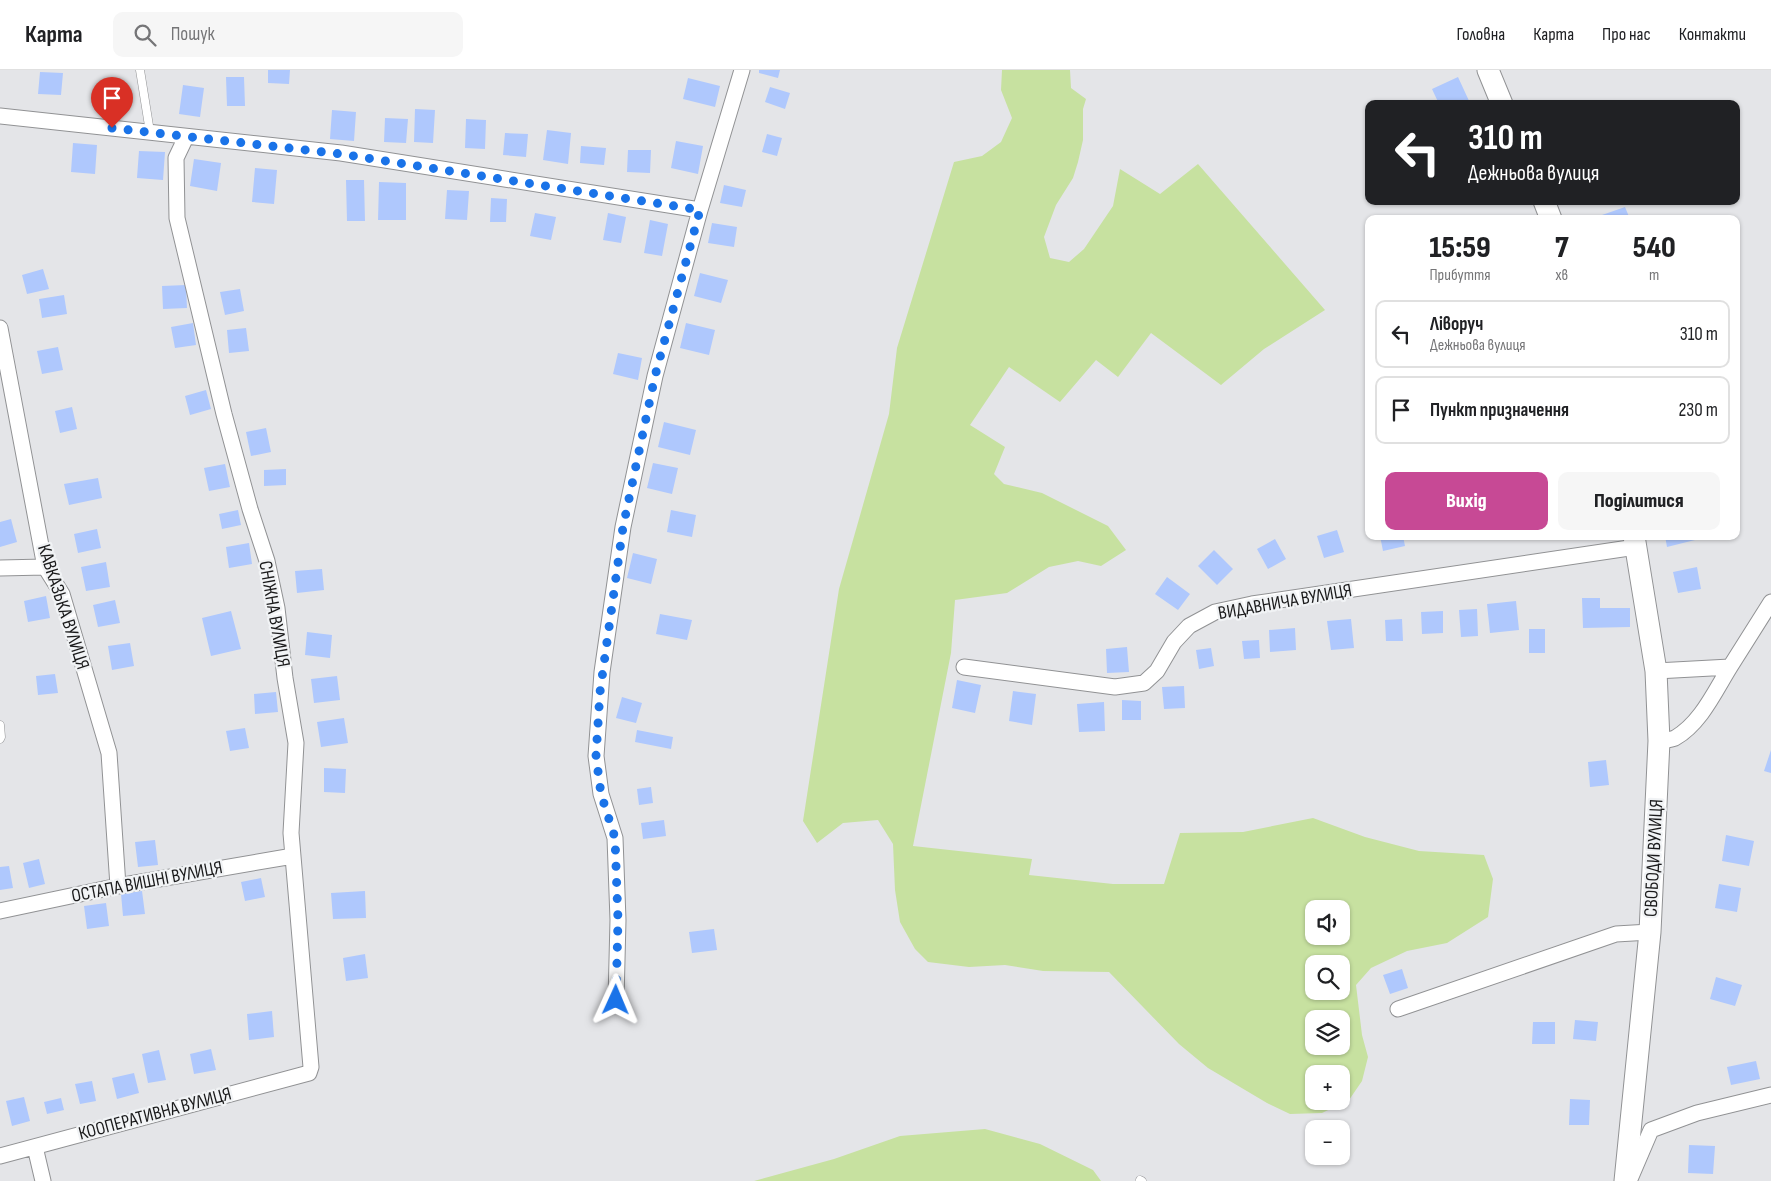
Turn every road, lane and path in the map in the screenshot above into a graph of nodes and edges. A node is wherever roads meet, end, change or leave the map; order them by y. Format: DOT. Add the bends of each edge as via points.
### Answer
graph roads {
  1 [pos="140,70"];
  2 [pos="742,70"];
  3 [pos="1488,70"];
  4 [pos="1500,100"];
  5 [pos="0,116"];
  6 [pos="150,132"];
  7 [pos="186,137"];
  8 [pos="700,210"];
  9 [pos="0,328"];
  10 [pos="1635,542"];
  11 [pos="45,567"];
  12 [pos="0,568"];
  13 [pos="1771,602"];
  14 [pos="1730,666"];
  15 [pos="964,667"];
  16 [pos="1656,671"];
  17 [pos="0,725"];
  18 [pos="0,739"];
  19 [pos="1659,741"];
  20 [pos="294,856"];
  21 [pos="118,886"];
  22 [pos="0,911"];
  23 [pos="1650,932"];
  24 [pos="616,1000"];
  25 [pos="1398,1009"];
  26 [pos="310,1073"];
  27 [pos="1771,1095"];
  28 [pos="35,1147"];
  29 [pos="0,1156"];
  30 [pos="43,1181"];
  31 [pos="1625,1181"];
  32 [pos="1629,1181"];
  1 -- 6 [label="lane"];
  2 -- 8 [label="street"];
  3 -- 4 [label="street"];
  5 -- 6 [label="street"];
  6 -- 7 [label="street"];
  7 -- 8 [label="street" via="341,154"];
  7 -- 20 [label="street, СНІЖНА ВУЛИЦЯ" via="176,158 177,218 224,414 277,608 296,744"];
  8 -- 24 [label="street" via="655,376 623,527 601,682 596,756 601,794 615,838"];
  9 -- 11 [label="street, КАВКАЗЬКА ВУЛИЦЯ"];
  10 -- 15 [label="street, ВИДАВНИЧА ВУЛИЦЯ" via="1215,612 1189,626 1174,642 1157,671 1144,683 1115,687"];
  10 -- 16 [label="street, СВОБОДИ ВУЛИЦЯ"];
  11 -- 12 [label="street"];
  11 -- 21 [label="street, КАВКАЗЬКА ВУЛИЦЯ" via="65,602 109,753"];
  13 -- 14 [label="street"];
  14 -- 16 [label="street"];
  14 -- 19 [label="street" via="1691,725 1673,739"];
  16 -- 19 [label="street, СВОБОДИ ВУЛИЦЯ"];
  17 -- 18 [label="lane"];
  19 -- 23 [label="street, СВОБОДИ ВУЛИЦЯ"];
  20 -- 21 [label="street, ОСТАПА ВИШНІ ВУЛИЦЯ"];
  20 -- 26 [label="street, СНІЖНА ВУЛИЦЯ"];
  21 -- 22 [label="street, ОСТАПА ВИШНІ ВУЛИЦЯ"];
  23 -- 25 [label="street" via="1616,934"];
  23 -- 31 [label="street, СВОБОДИ ВУЛИЦЯ"];
  26 -- 28 [label="street, КООПЕРАТИВНА ВУЛИЦЯ"];
  27 -- 32 [label="street" via="1697,1113 1651,1130"];
  28 -- 29 [label="street, КООПЕРАТИВНА ВУЛИЦЯ"];
  28 -- 30 [label="street"];
}
